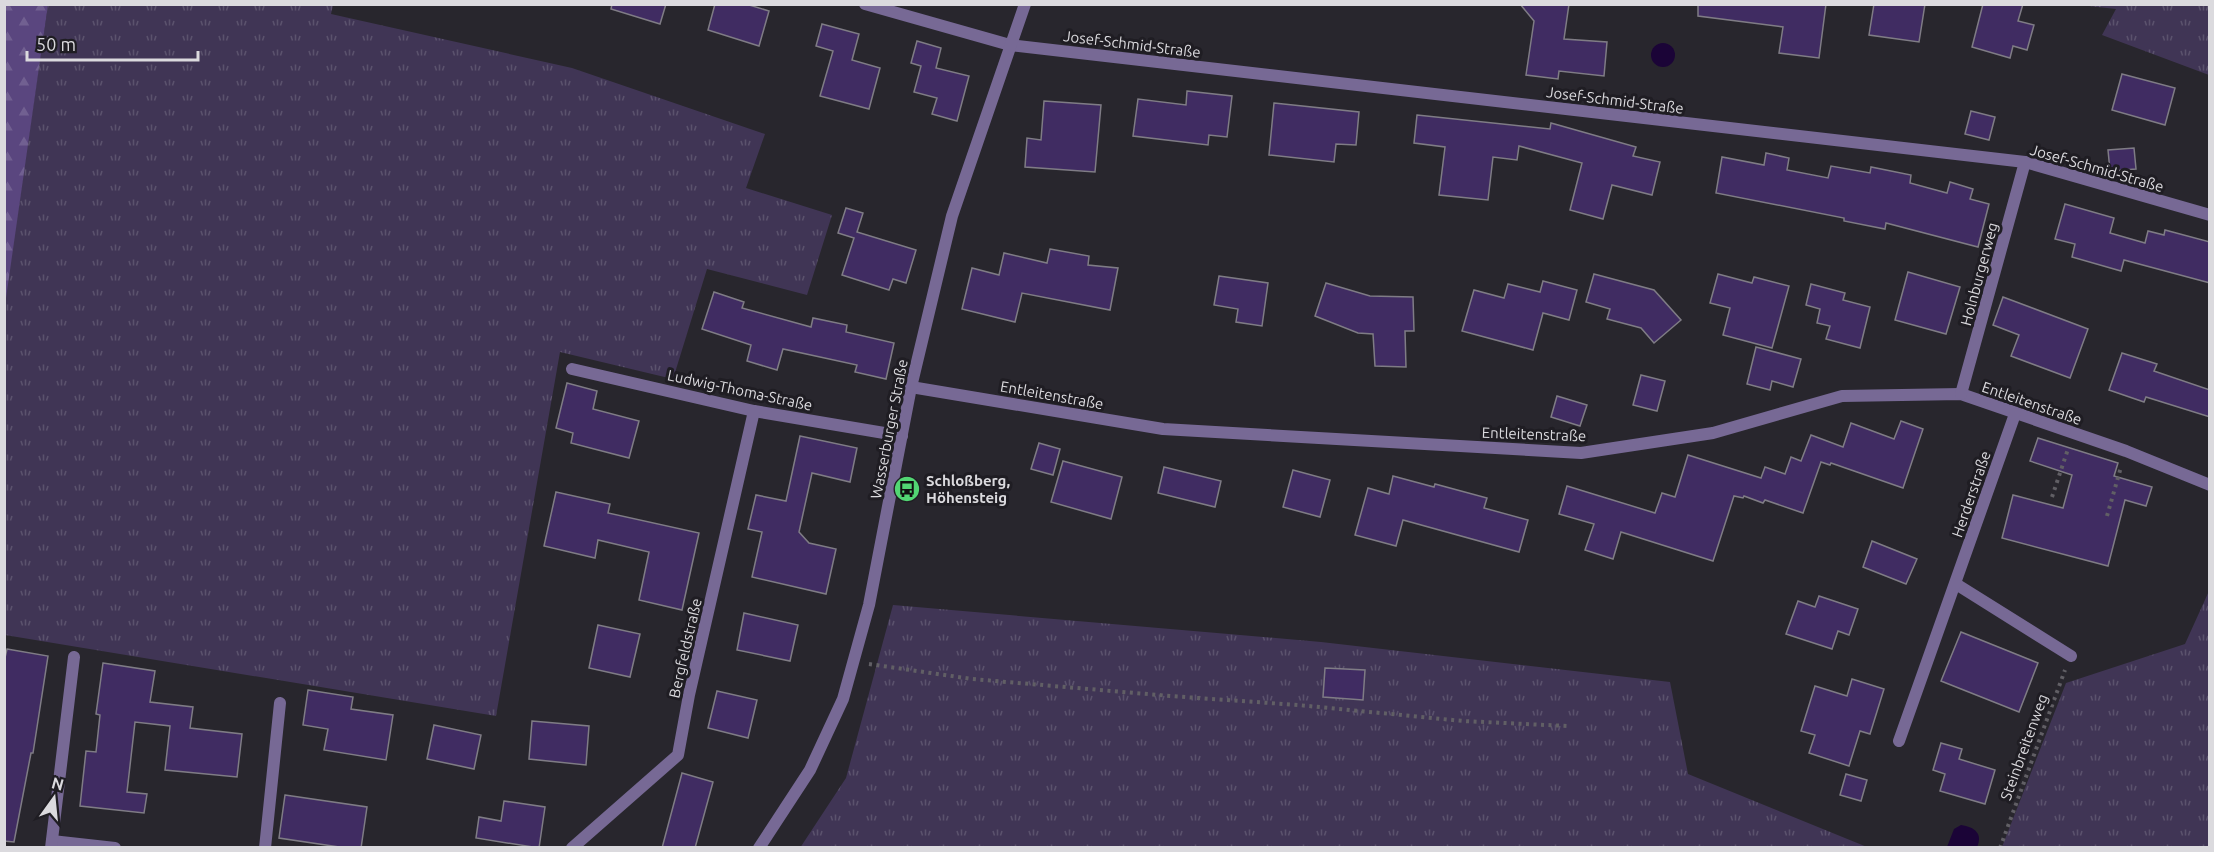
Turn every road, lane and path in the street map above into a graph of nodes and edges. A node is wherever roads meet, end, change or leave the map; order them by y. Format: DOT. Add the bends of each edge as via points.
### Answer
graph roads {
  1 [pos="865,4"];
  2 [pos="1024,4"];
  3 [pos="1010,45"];
  4 [pos="2025,162"];
  5 [pos="2210,216"];
  6 [pos="572,369"];
  7 [pos="911,387"];
  8 [pos="1961,394"];
  9 [pos="754,411"];
  10 [pos="2015,414"];
  11 [pos="2073,433"];
  12 [pos="902,436"];
  13 [pos="2126,451"];
  14 [pos="2210,484"];
  15 [pos="2052,497"];
  16 [pos="2106,516"];
  17 [pos="1956,584"];
  18 [pos="2071,656"];
  19 [pos="75,657"];
  20 [pos="854,662"];
  21 [pos="280,703"];
  22 [pos="1567,726"];
  23 [pos="1899,741"];
  24 [pos="52,844"];
  25 [pos="115,848"];
  26 [pos="265,848"];
  27 [pos="572,848"];
  28 [pos="759,848"];
  29 [pos="2000,848"];
  1 -- 3 [label="street, Josef-Schmid-Straße"];
  2 -- 3 [label="street, Wasserburger Straße"];
  3 -- 4 [label="street, Josef-Schmid-Straße"];
  3 -- 7 [label="street, Wasserburger Straße" via="952,216"];
  4 -- 5 [label="street, Josef-Schmid-Straße"];
  4 -- 8 [label="street, Holnburgerweg"];
  6 -- 9 [label="street, Ludwig-Thoma-Straße"];
  7 -- 8 [label="street, Entleitenstraße" via="1163,429 1581,453 1713,433 1842,396"];
  7 -- 12 [label="street, Wasserburger Straße"];
  8 -- 10 [label="street, Entleitenstraße"];
  9 -- 12 [label="street, Ludwig-Thoma-Straße"];
  9 -- 27 [label="street, Bergfeldstraße" via="678,755"];
  10 -- 11 [label="street, Entleitenstraße"];
  10 -- 17 [label="street, Herderstraße"];
  11 -- 13 [label="street, Entleitenstraße"];
  11 -- 15 [label="path"];
  12 -- 20 [label="street, Wasserburger Straße"];
  13 -- 14 [label="street, Entleitenstraße"];
  13 -- 16 [label="path"];
  17 -- 18 [label="street"];
  17 -- 23 [label="street, Herderstraße"];
  18 -- 29 [label="path, Steinbreitenweg"];
  19 -- 24 [label="street"];
  20 -- 22 [label="path" via="972,679 1463,721"];
  20 -- 28 [label="street, Wasserburger Straße" via="843,699 810,770"];
  21 -- 26 [label="street"];
  24 -- 25 [label="street"];
}
